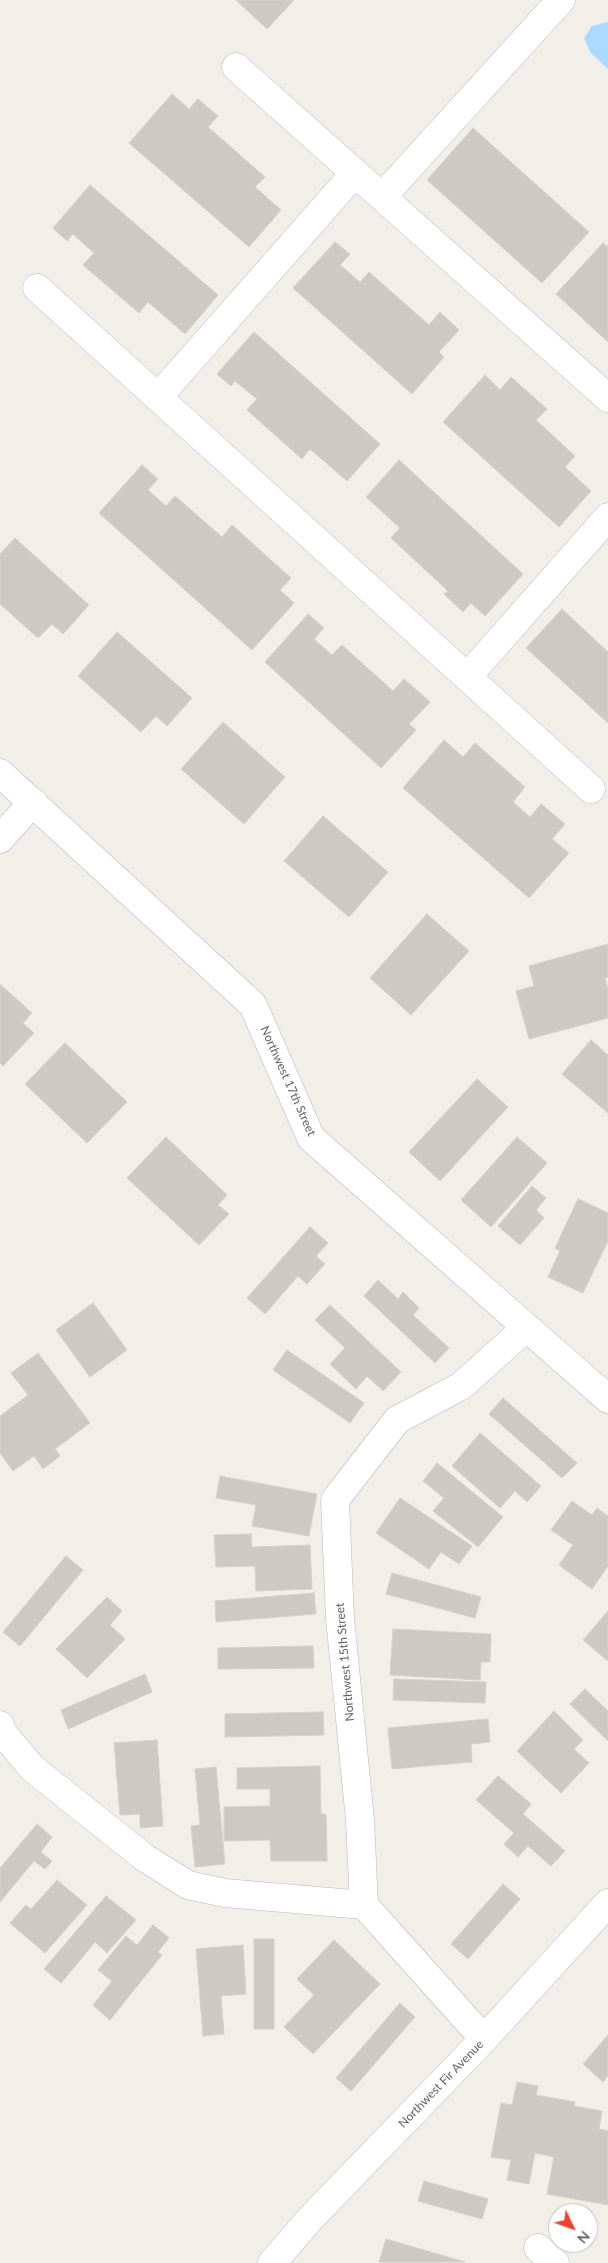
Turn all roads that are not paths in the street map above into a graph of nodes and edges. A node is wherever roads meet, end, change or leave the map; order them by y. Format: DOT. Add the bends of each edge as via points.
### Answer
graph roads {
  1 [pos="562,0"];
  2 [pos="236,68"];
  3 [pos="355,173"];
  4 [pos="382,197"];
  5 [pos="37,288"];
  6 [pos="158,397"];
  7 [pos="608,398"];
  8 [pos="608,517"];
  9 [pos="468,676"];
  10 [pos="0,773"];
  11 [pos="591,789"];
  12 [pos="33,802"];
  13 [pos="0,839"];
  14 [pos="526,1328"];
  15 [pos="608,1399"];
  16 [pos="0,1725"];
  17 [pos="608,1904"];
  18 [pos="364,1905"];
  19 [pos="484,2039"];
  20 [pos="272,2263"];
  1 -- 4 [label="street"];
  2 -- 3 [label="street"];
  3 -- 4 [label="street"];
  3 -- 6 [label="street"];
  4 -- 7 [label="street"];
  5 -- 6 [label="street"];
  6 -- 9 [label="street"];
  8 -- 9 [label="street"];
  9 -- 11 [label="street"];
  10 -- 12 [label="street, Northwest 17th Street"];
  12 -- 13 [label="street"];
  12 -- 14 [label="street, Northwest 17th Street" via="253,1004 311,1138"];
  14 -- 15 [label="street, Northwest 17th Street"];
  14 -- 18 [label="street, Northwest 15th Street" via="461,1386 397,1420 335,1500 340,1618 360,1820"];
  16 -- 18 [label="street" via="2,1732 32,1768 145,1858 188,1885 225,1893"];
  17 -- 19 [label="street, Northwest Fir Avenue"];
  18 -- 19 [label="street"];
  19 -- 20 [label="street, Northwest Fir Avenue" via="309,2220"];
}
